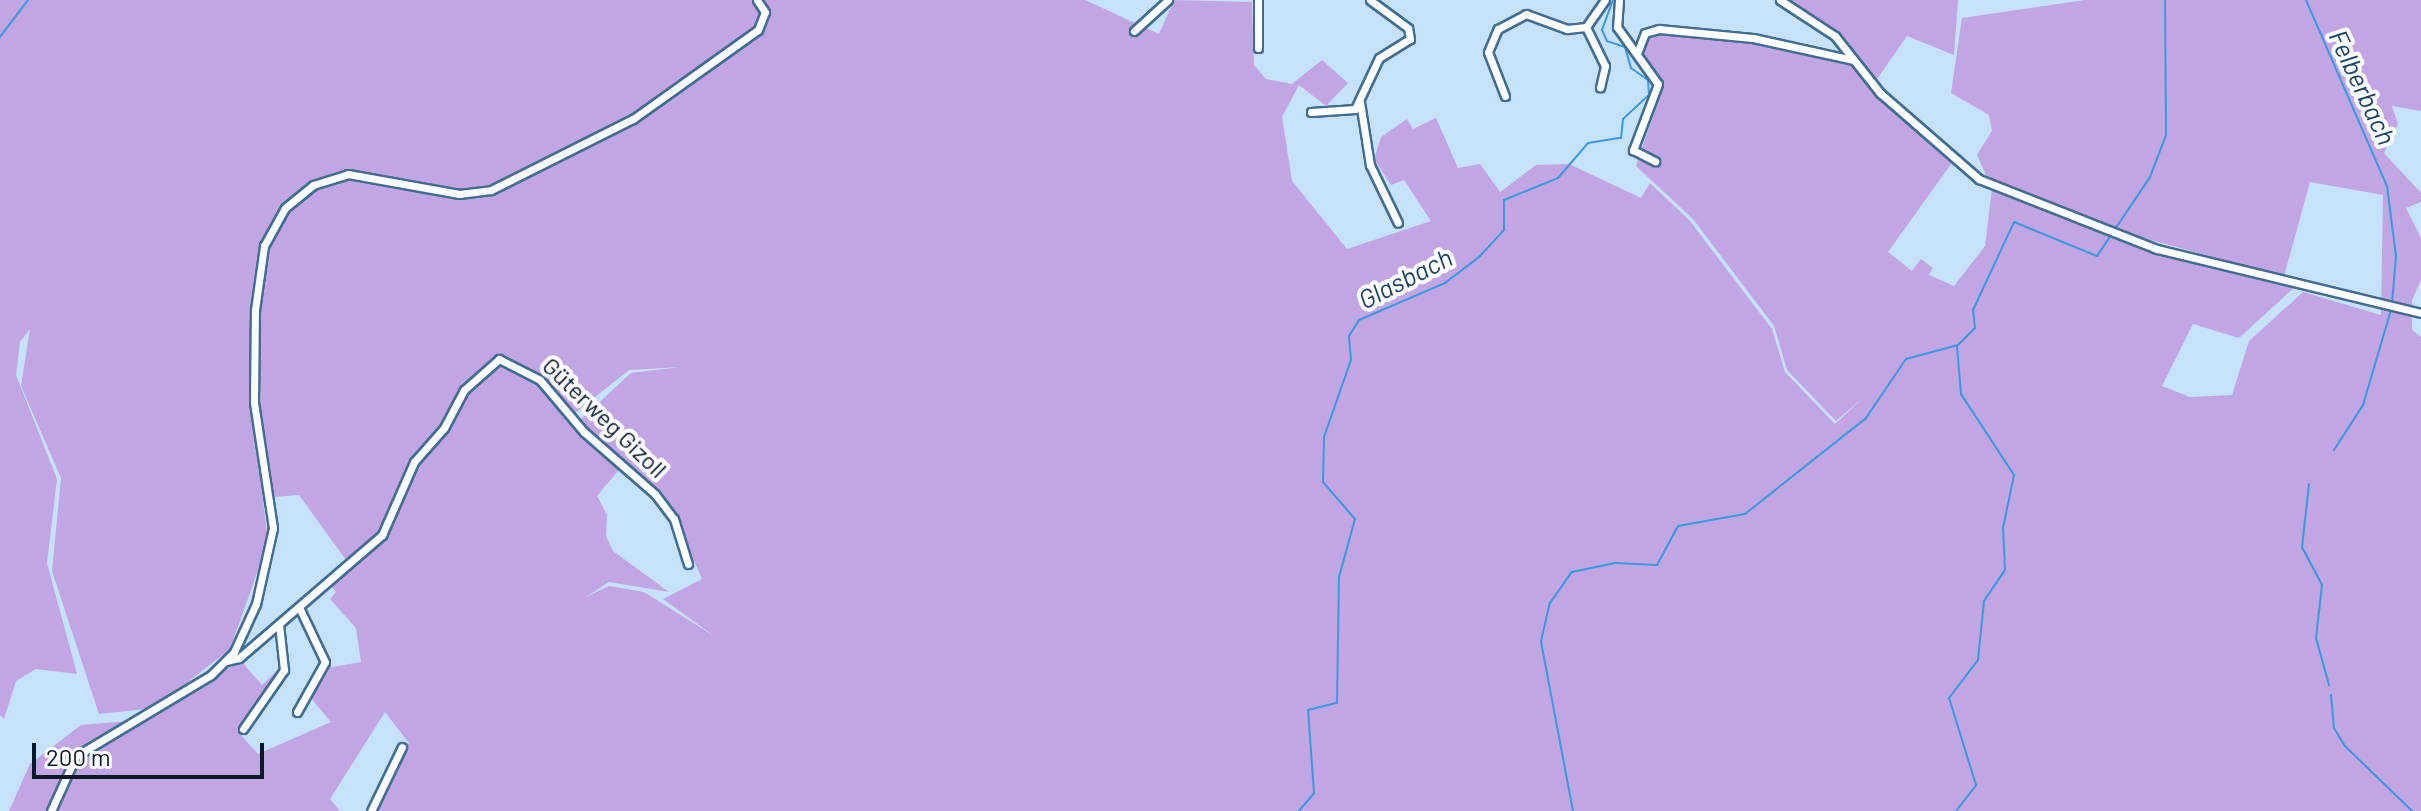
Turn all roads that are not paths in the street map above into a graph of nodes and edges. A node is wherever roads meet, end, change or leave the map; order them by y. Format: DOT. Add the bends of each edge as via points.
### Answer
graph roads {
  1 [pos="757,0"];
  2 [pos="1168,0"];
  3 [pos="1258,0"];
  4 [pos="1370,0"];
  5 [pos="1605,0"];
  6 [pos="1619,0"];
  7 [pos="1780,0"];
  8 [pos="1586,27"];
  9 [pos="1134,31"];
  10 [pos="1258,48"];
  11 [pos="1638,51"];
  12 [pos="1853,60"];
  13 [pos="1600,87"];
  14 [pos="1505,96"];
  15 [pos="1360,102"];
  16 [pos="1311,112"];
  17 [pos="1655,161"];
  18 [pos="1398,223"];
  19 [pos="2421,313"];
  20 [pos="688,564"];
  21 [pos="300,609"];
  22 [pos="279,624"];
  23 [pos="226,661"];
  24 [pos="297,712"];
  25 [pos="243,729"];
  26 [pos="402,747"];
  27 [pos="51,811"];
  28 [pos="371,811"];
  1 -- 23 [label="street" via="765,12 758,30 633,119 491,190 459,194 348,174 313,185 277,219 260,265 253,355 272,543 259,597"];
  2 -- 9 [label="street"];
  3 -- 10 [label="street"];
  4 -- 15 [label="street" via="1411,36 1377,60"];
  5 -- 8 [label="street"];
  6 -- 11 [label="street" via="1617,27"];
  7 -- 12 [label="street" via="1822,25"];
  8 -- 13 [label="street" via="1605,66"];
  8 -- 14 [label="street" via="1567,29 1526,14 1498,29 1488,52"];
  11 -- 12 [label="street" via="1645,33 1659,29 1753,38"];
  11 -- 17 [label="street" via="1658,92 1633,150"];
  12 -- 19 [label="street" via="1974,176 2112,232"];
  15 -- 16 [label="street" via="1346,112"];
  15 -- 18 [label="street" via="1370,163"];
  20 -- 21 [label="street, Güterweg Gizoll" via="679,530 655,494 584,432 540,380 499,359 464,390 444,428 414,462 382,535"];
  21 -- 22 [label="street"];
  21 -- 24 [label="street" via="325,662"];
  22 -- 23 [label="street"];
  22 -- 25 [label="street" via="284,670"];
  23 -- 27 [label="street" via="184,694 76,756"];
  26 -- 28 [label="street"];
}
